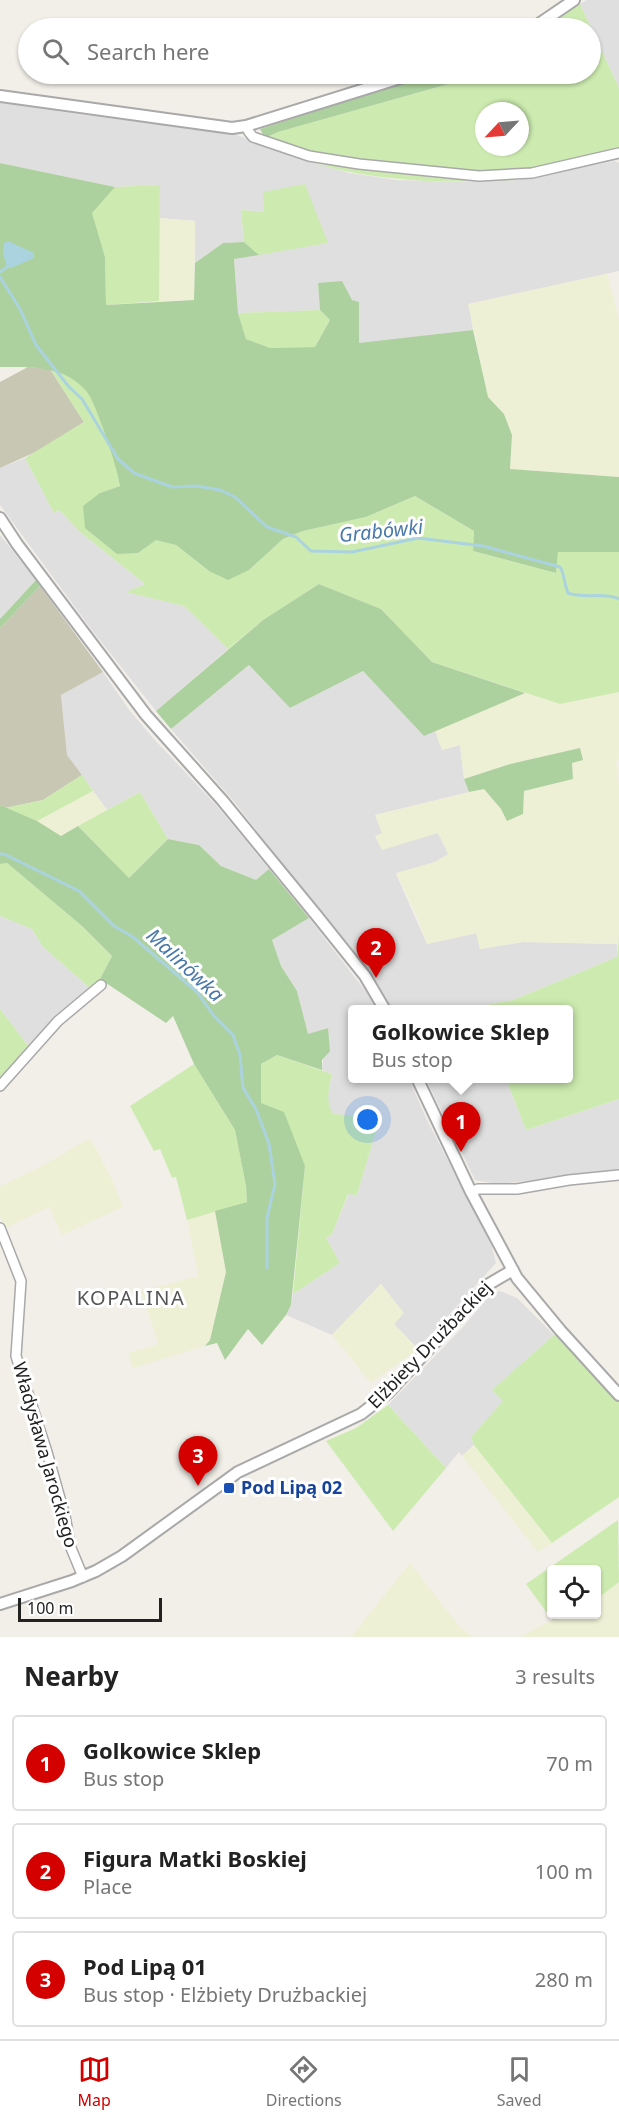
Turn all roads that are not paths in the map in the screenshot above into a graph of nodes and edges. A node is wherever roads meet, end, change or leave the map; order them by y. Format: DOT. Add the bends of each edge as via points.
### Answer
graph roads {
  1 [pos="574,0"];
  2 [pos="548,18"];
  3 [pos="381,84"];
  4 [pos="0,96"];
  5 [pos="246,126"];
  6 [pos="619,153"];
  7 [pos="0,518"];
  8 [pos="101,985"];
  9 [pos="382,1005"];
  10 [pos="419,1083"];
  11 [pos="0,1086"];
  12 [pos="619,1175"];
  13 [pos="471,1192"];
  14 [pos="0,1228"];
  15 [pos="513,1270"];
  16 [pos="619,1395"];
  17 [pos="83,1577"];
  18 [pos="0,1604"];
  1 -- 2 [label="street"];
  3 -- 5 [label="street"];
  4 -- 5 [label="street" via="228,128"];
  5 -- 6 [label="street" via="253,137 309,156 479,176 532,173"];
  7 -- 9 [label="street" via="146,715 304,899"];
  8 -- 11 [label="street" via="58,1021"];
  10 -- 13 [label="street"];
  12 -- 13 [label="street" via="517,1190"];
  13 -- 15 [label="street"];
  14 -- 17 [label="street, Władysława Jarockiego" via="21,1281 16,1356 47,1452 71,1548"];
  15 -- 16 [label="street" via="525,1289"];
  15 -- 17 [label="street, Elżbiety Drużbackiej" via="489,1284 413,1368 371,1407 238,1472 122,1556"];
  17 -- 18 [label="street, Elżbiety Drużbackiej"];
}
